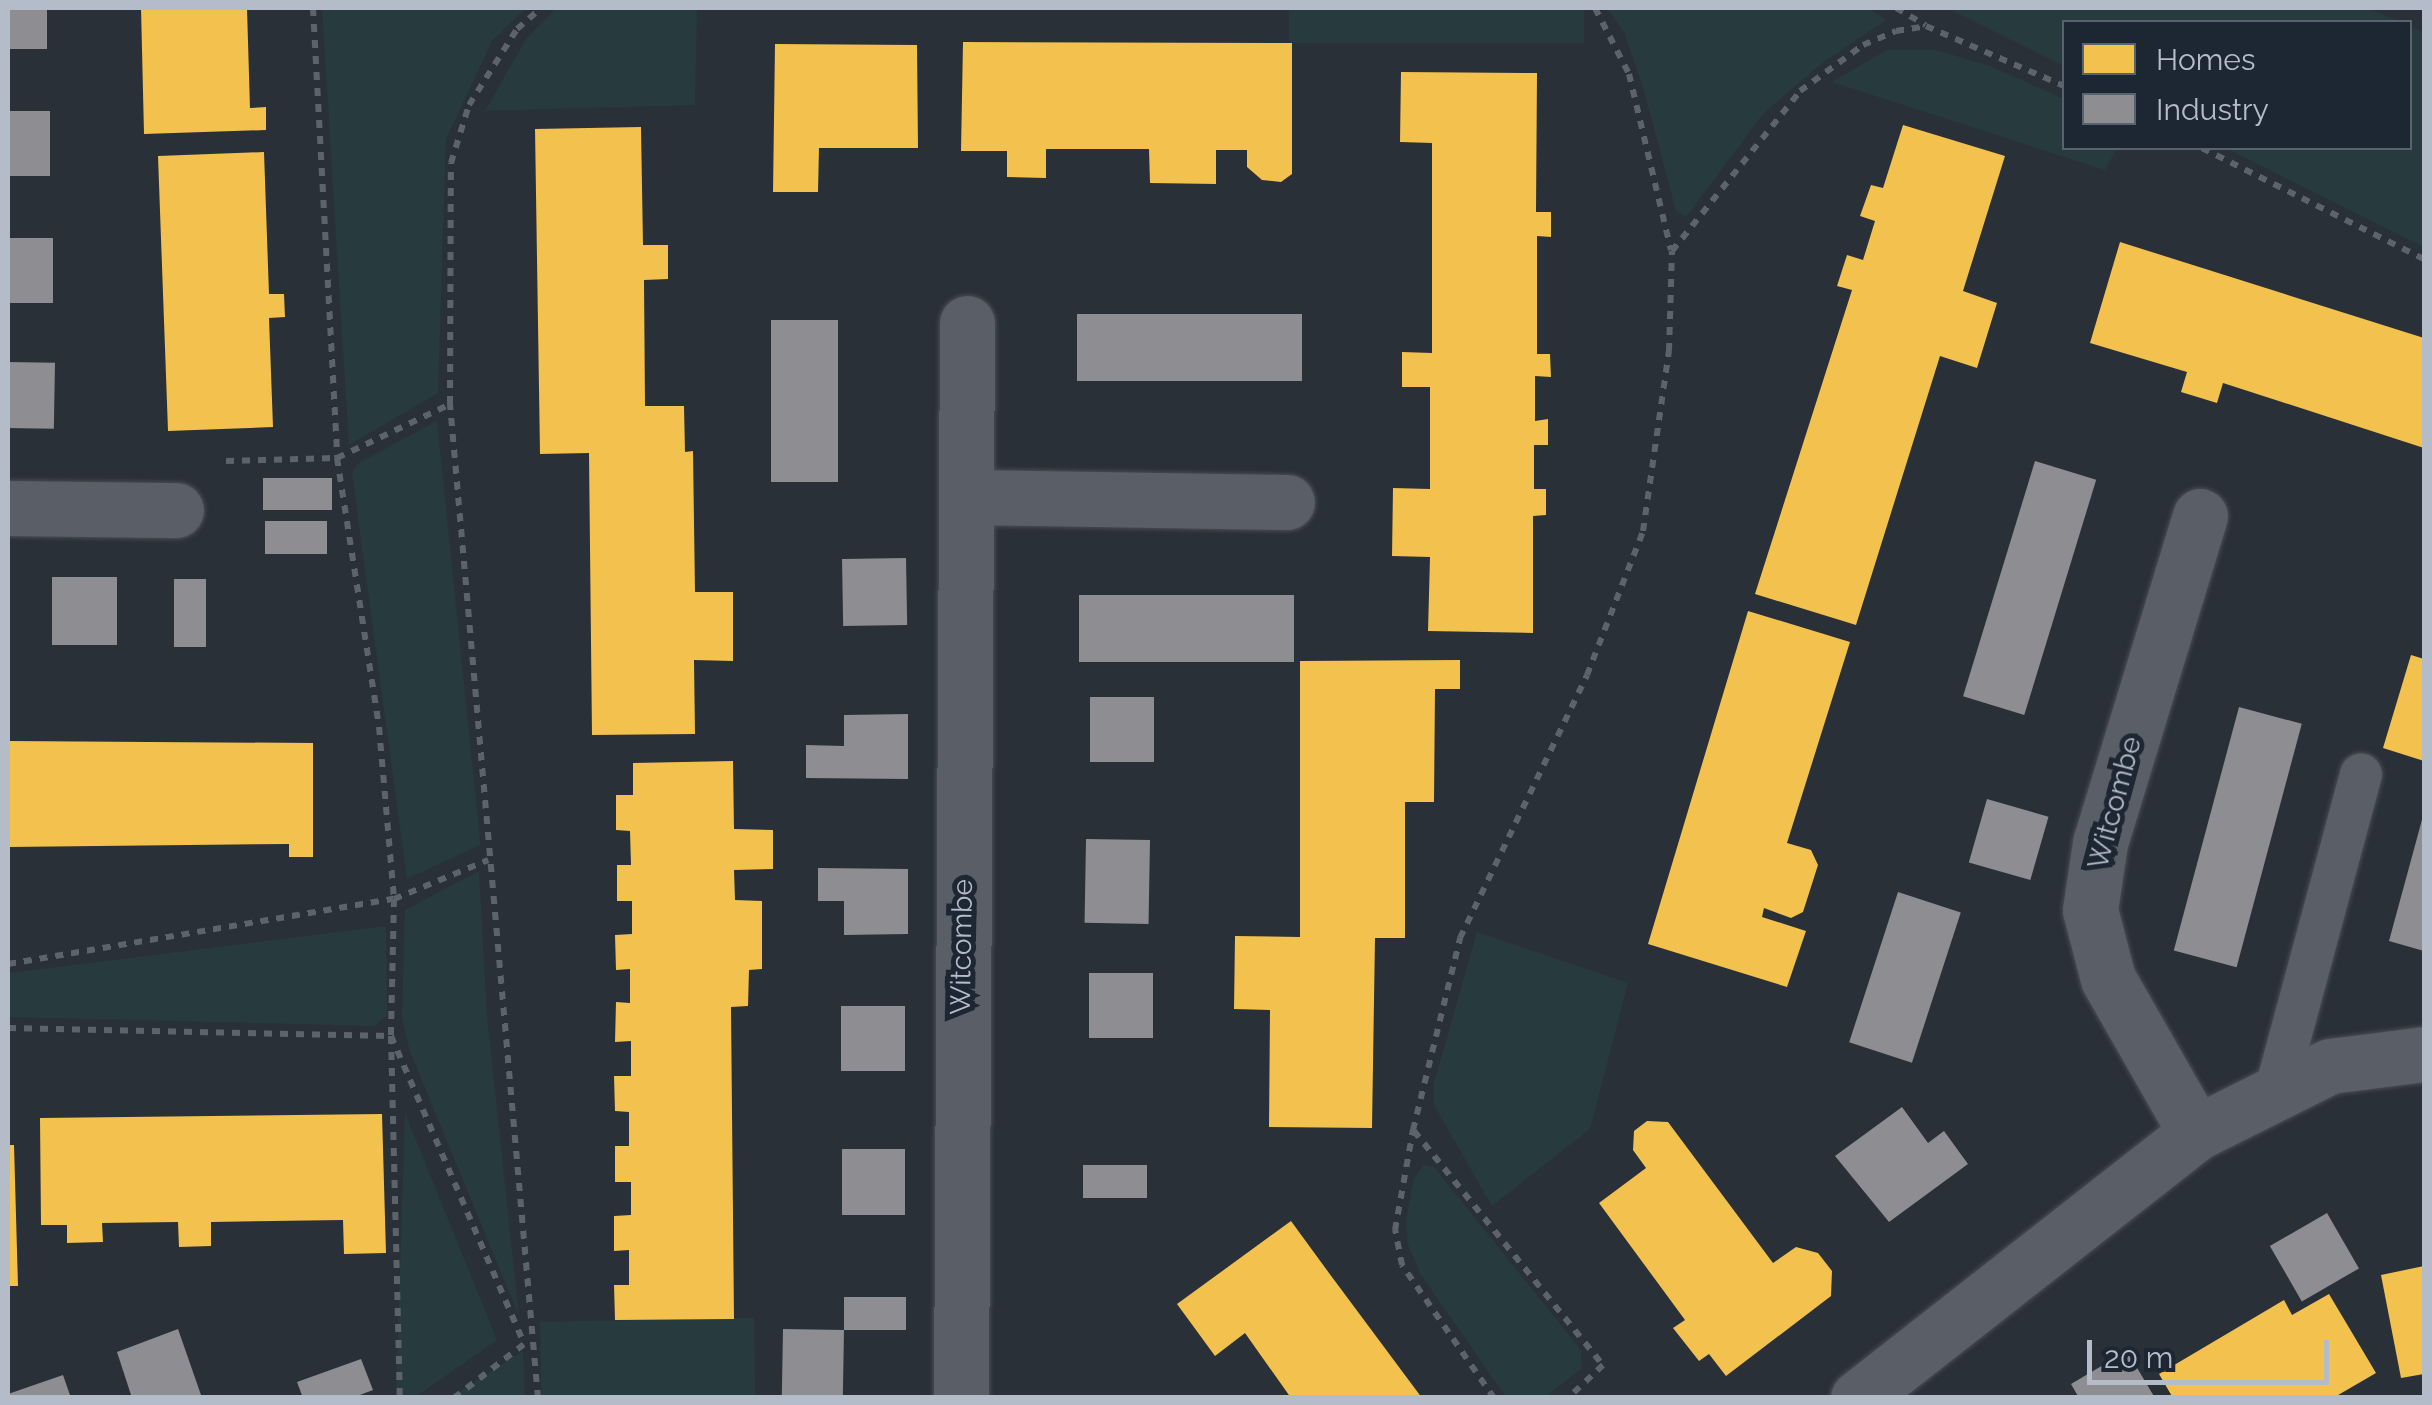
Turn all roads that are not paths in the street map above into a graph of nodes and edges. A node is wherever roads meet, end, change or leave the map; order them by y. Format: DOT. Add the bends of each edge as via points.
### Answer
graph roads {
  1 [pos="967,323"];
  2 [pos="967,497"];
  3 [pos="1287,502"];
  4 [pos="8,508"];
  5 [pos="176,510"];
  6 [pos="2200,516"];
  7 [pos="2361,774"];
  8 [pos="2424,1054"];
  9 [pos="2276,1093"];
  10 [pos="2196,1133"];
  11 [pos="961,1398"];
  12 [pos="1858,1398"];
  1 -- 2 [label="street, Witcombe"];
  2 -- 3 [label="street"];
  2 -- 11 [label="street, Witcombe"];
  4 -- 5 [label="street"];
  6 -- 10 [label="street, Witcombe" via="2100,843 2090,910 2108,978"];
  7 -- 9 [label="lane"];
  8 -- 9 [label="street" via="2330,1066"];
  9 -- 10 [label="street"];
  10 -- 12 [label="street"];
}
